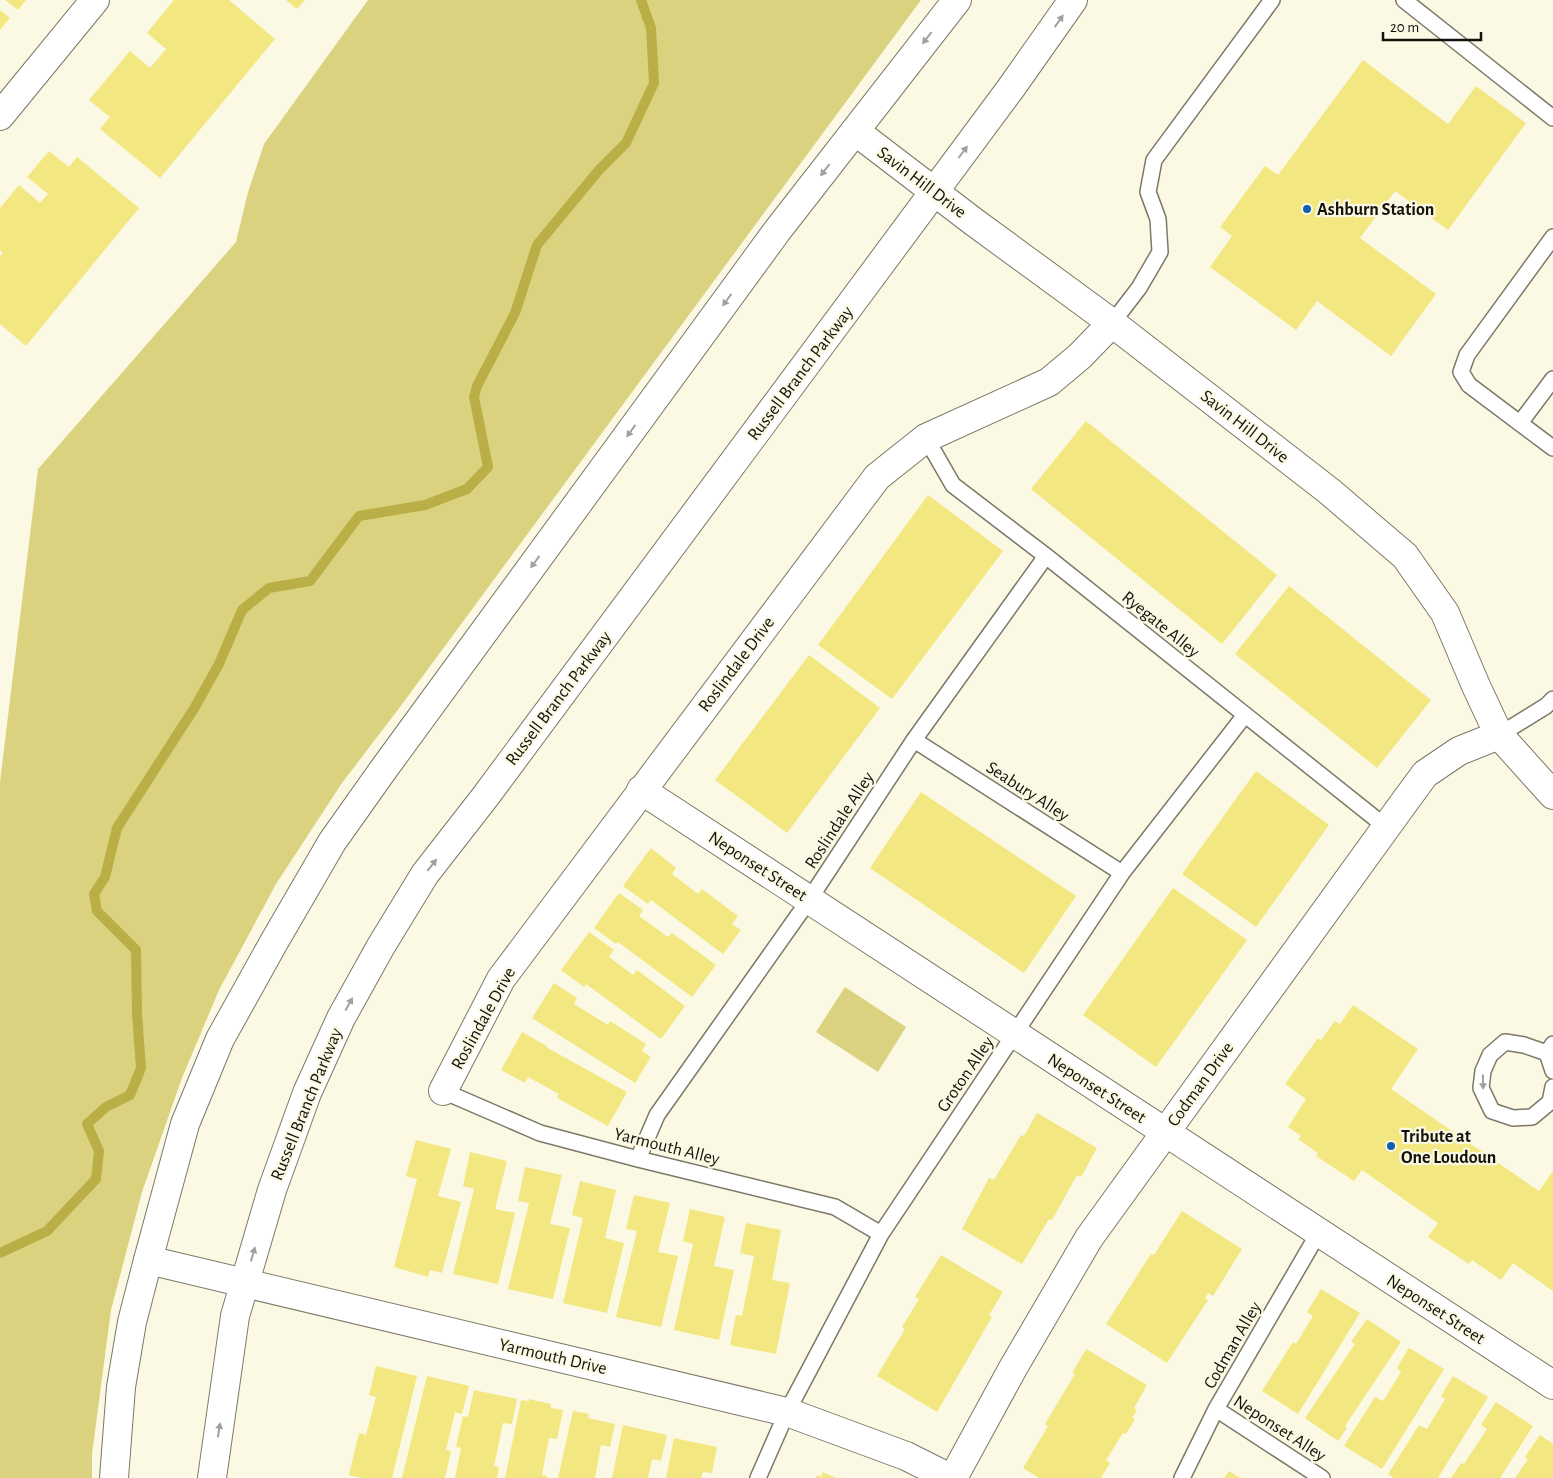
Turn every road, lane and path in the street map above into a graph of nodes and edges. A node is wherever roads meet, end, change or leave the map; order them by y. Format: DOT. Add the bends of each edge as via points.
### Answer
graph roads {
  1 [pos="95,0"];
  2 [pos="958,0"];
  3 [pos="1073,0"];
  4 [pos="1272,0"];
  5 [pos="1404,0"];
  6 [pos="0,116"];
  7 [pos="1553,118"];
  8 [pos="855,131"];
  9 [pos="934,192"];
  10 [pos="1553,236"];
  11 [pos="1112,323"];
  12 [pos="1553,379"];
  13 [pos="1520,423"];
  14 [pos="926,438"];
  15 [pos="1553,448"];
  16 [pos="1046,556"];
  17 [pos="1553,699"];
  18 [pos="1246,715"];
  19 [pos="1499,735"];
  20 [pos="914,740"];
  21 [pos="641,790"];
  22 [pos="1553,795"];
  23 [pos="1386,827"];
  24 [pos="1122,873"];
  25 [pos="809,900"];
  26 [pos="1014,1034"];
  27 [pos="1550,1049"];
  28 [pos="1553,1071"];
  29 [pos="1553,1087"];
  30 [pos="443,1091"];
  31 [pos="1165,1132"];
  32 [pos="638,1159"];
  33 [pos="1319,1232"];
  34 [pos="881,1234"];
  35 [pos="148,1260"];
  36 [pos="245,1283"];
  37 [pos="1553,1385"];
  38 [pos="1216,1409"];
  39 [pos="787,1412"];
  40 [pos="114,1478"];
  41 [pos="212,1478"];
  42 [pos="758,1478"];
  43 [pos="951,1478"];
  44 [pos="1182,1478"];
  45 [pos="1322,1478"];
  1 -- 6 [label="street"];
  2 -- 8 [label="street, one-way"];
  9 -- 3 [label="street, Russell Branch Parkway, one-way"];
  4 -- 11 [label="lane" via="1154,160 1148,192 1158,219 1160,252 1140,288"];
  5 -- 7 [label="lane"];
  8 -- 9 [label="street, Savin Hill Drive"];
  8 -- 35 [label="street, one-way" via="759,255 332,842 220,1039 185,1124"];
  9 -- 11 [label="street, Savin Hill Drive"];
  36 -- 9 [label="street, Russell Branch Parkway, one-way" via="272,1190 307,1093 341,1018 425,874"];
  10 -- 13 [label="lane" via="1467,355 1461,372 1469,385"];
  11 -- 14 [label="street, Roslindale Drive" via="1049,382"];
  11 -- 19 [label="street, Savin Hill Drive" via="1329,492 1405,556 1445,613"];
  12 -- 13 [label="lane"];
  13 -- 15 [label="lane"];
  14 -- 16 [label="lane, Ryegate Alley" via="953,485"];
  14 -- 21 [label="street, Roslindale Drive" via="877,477"];
  16 -- 18 [label="lane, Ryegate Alley"];
  16 -- 20 [label="lane, Roslindale Alley"];
  17 -- 19 [label="lane"];
  18 -- 23 [label="lane, Ryegate Alley"];
  18 -- 24 [label="lane, Groton Alley"];
  19 -- 22 [label="street, Savin Hill Drive"];
  19 -- 23 [label="street, Codman Drive" via="1460,751 1425,774"];
  20 -- 24 [label="lane, Seabury Alley"];
  20 -- 25 [label="lane, Roslindale Alley"];
  21 -- 25 [label="street, Neponset Street"];
  21 -- 30 [label="street, Roslindale Drive" via="500,979"];
  23 -- 31 [label="street, Codman Drive"];
  24 -- 26 [label="lane, Groton Alley"];
  25 -- 26 [label="street, Neponset Street"];
  25 -- 32 [label="lane, Roslindale Alley" via="657,1115"];
  26 -- 31 [label="street, Neponset Street"];
  26 -- 34 [label="lane, Groton Alley"];
  27 -- 28 [label="lane"];
  27 -- 29 [label="lane, one-way" via="1505,1042 1490,1055 1483,1071 1481,1088 1492,1111 1513,1118 1532,1118 1550,1102"];
  30 -- 32 [label="lane, Yarmouth Alley" via="540,1133"];
  31 -- 33 [label="street, Neponset Street"];
  31 -- 43 [label="street, Codman Drive" via="1089,1238"];
  32 -- 34 [label="lane, Yarmouth Alley" via="835,1207"];
  33 -- 37 [label="street, Neponset Street"];
  33 -- 38 [label="lane, Codman Alley"];
  34 -- 39 [label="lane, Groton Alley"];
  35 -- 36 [label="street, Yarmouth Drive"];
  35 -- 40 [label="street" via="132,1322 121,1387"];
  36 -- 39 [label="street, Yarmouth Drive"];
  41 -- 36 [label="street, Russell Branch Parkway, one-way" via="235,1316"];
  38 -- 44 [label="lane, Codman Alley"];
  38 -- 45 [label="lane, Neponset Alley"];
  39 -- 42 [label="lane, Groton Alley"];
  39 -- 43 [label="street, Yarmouth Drive" via="906,1456"];
}
